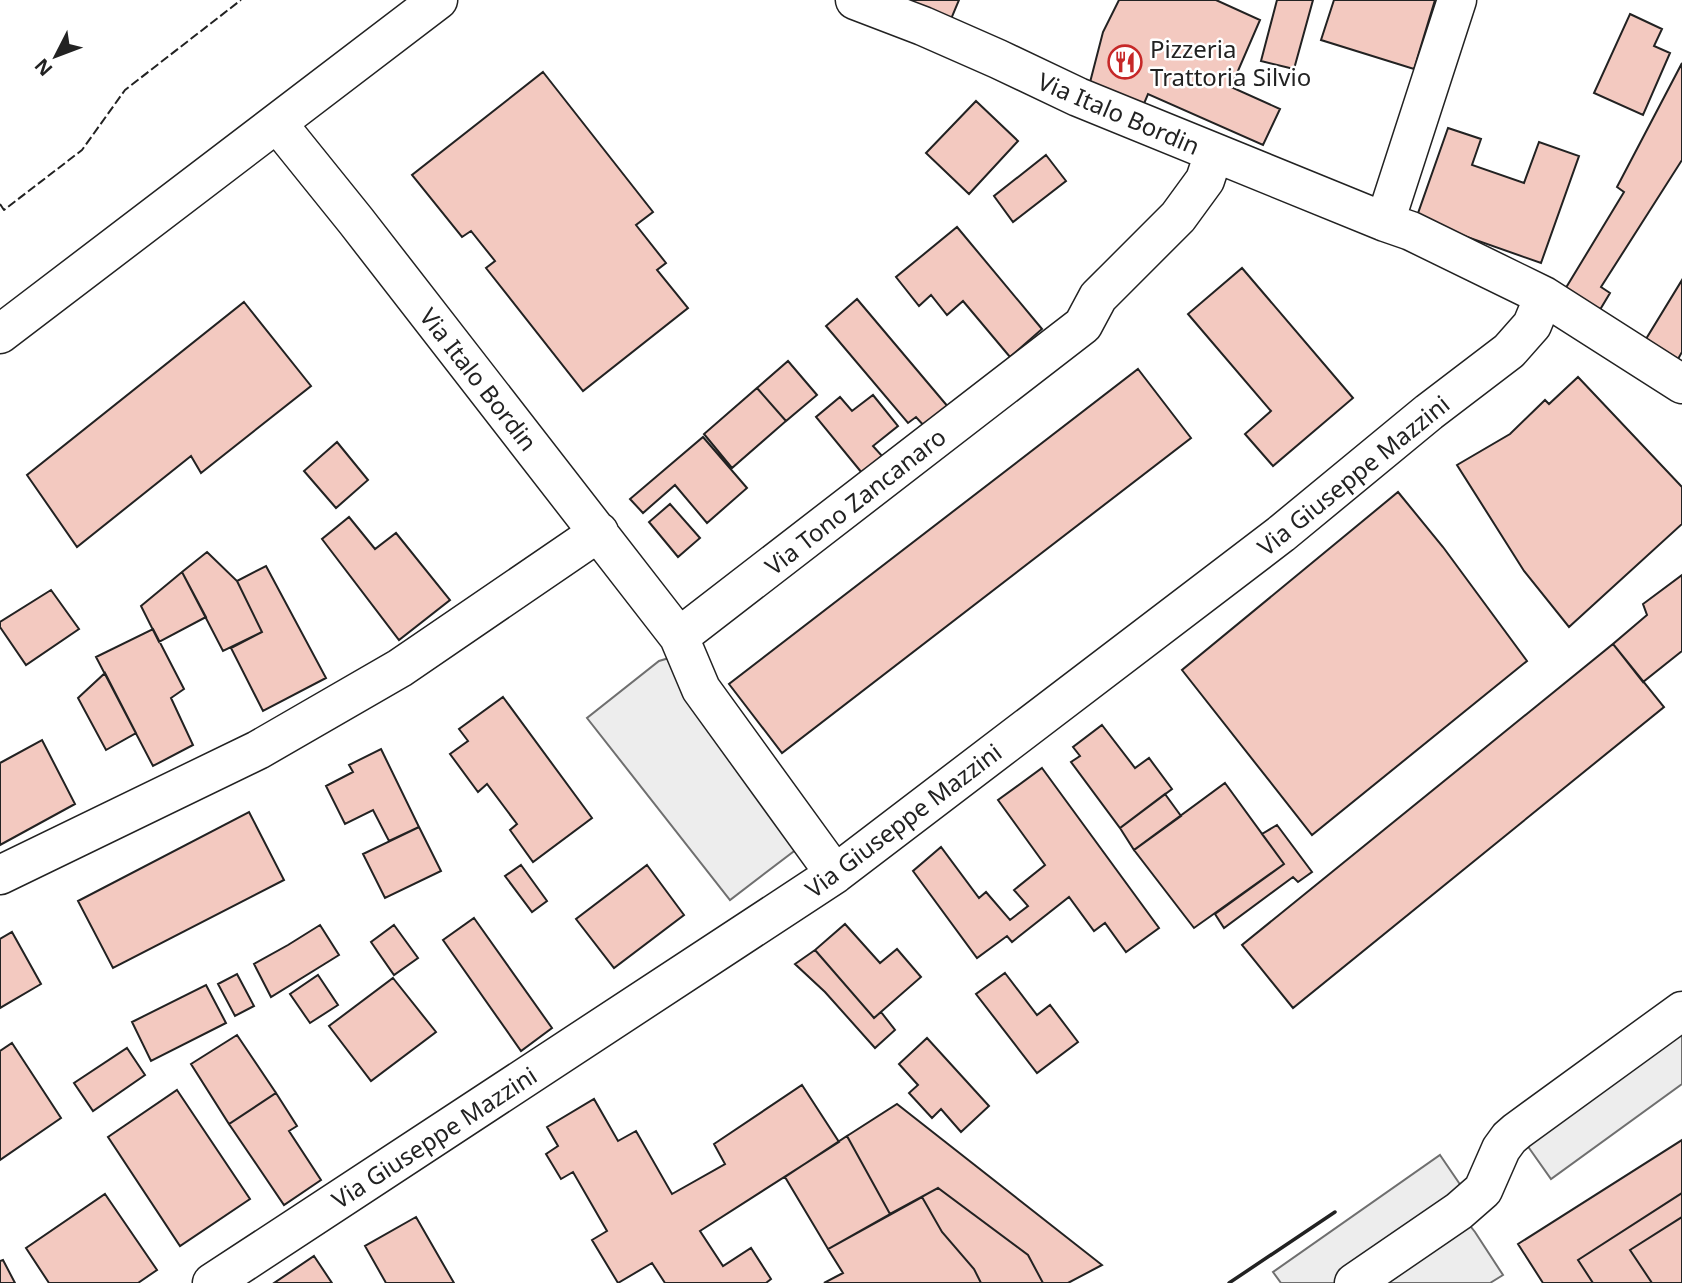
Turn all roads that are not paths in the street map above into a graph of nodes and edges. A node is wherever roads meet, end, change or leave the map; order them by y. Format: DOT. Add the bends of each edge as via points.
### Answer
graph roads {
  1 [pos="438,0"];
  2 [pos="855,0"];
  3 [pos="1457,0"];
  4 [pos="276,123"];
  5 [pos="1214,153"];
  6 [pos="1385,222"];
  7 [pos="1544,296"];
  8 [pos="0,334"];
  9 [pos="1682,384"];
  10 [pos="599,532"];
  11 [pos="679,637"];
  12 [pos="835,874"];
  13 [pos="0,875"];
  14 [pos="1682,1011"];
  15 [pos="212,1283"];
  16 [pos="1354,1283"];
  1 -- 4 [label="street"];
  2 -- 5 [label="street, Via Italo Bordin"];
  3 -- 6 [label="street"];
  4 -- 8 [label="street"];
  4 -- 10 [label="street, Via Italo Bordin"];
  5 -- 6 [label="street, Via Italo Bordin"];
  5 -- 11 [label="street, Via Tono Zancanaro" via="1205,180 1178,217 1097,297 1083,325"];
  6 -- 7 [label="street, Via Italo Bordin"];
  7 -- 9 [label="street, Via Italo Bordin"];
  7 -- 12 [label="street, Via Giuseppe Mazzini" via="1532,325 1509,351 1281,534"];
  10 -- 11 [label="street, Via Italo Bordin"];
  10 -- 13 [label="street" via="400,668 258,750"];
  11 -- 12 [label="street" via="701,689"];
  12 -- 15 [label="street, Via Giuseppe Mazzini"];
  14 -- 16 [label="street" via="1517,1131 1501,1149 1483,1190"];
}
